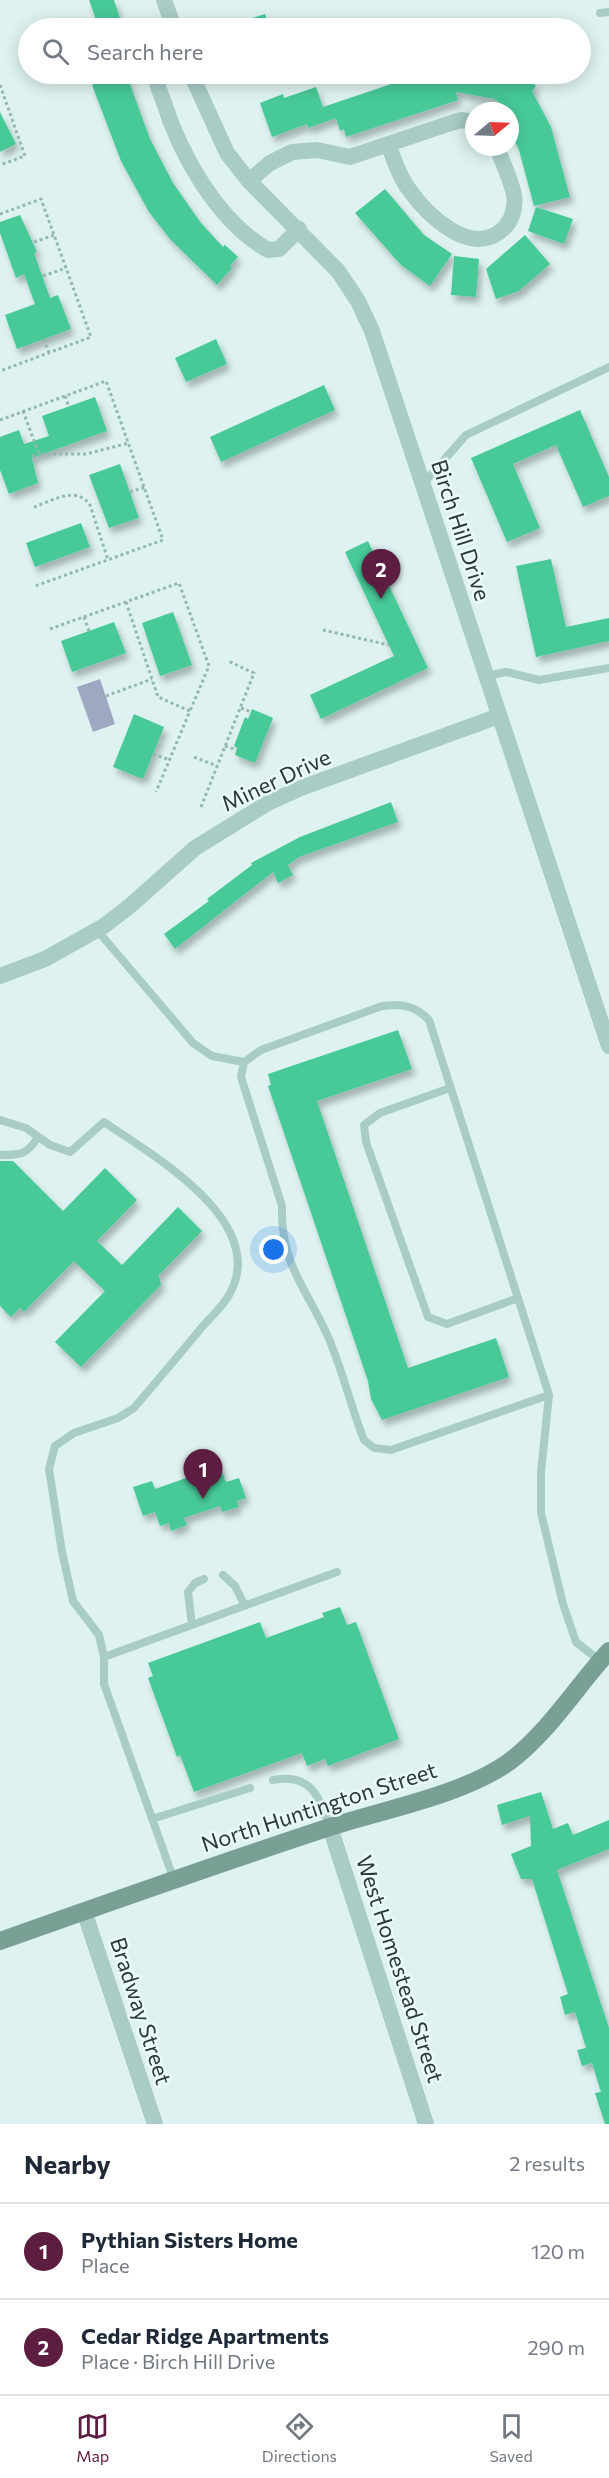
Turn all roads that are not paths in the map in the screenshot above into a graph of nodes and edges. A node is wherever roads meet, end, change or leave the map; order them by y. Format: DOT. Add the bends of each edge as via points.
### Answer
graph roads {
  1 [pos="164,0"];
  2 [pos="170,18"];
  3 [pos="159,84"];
  4 [pos="195,84"];
  5 [pos="465,121"];
  6 [pos="389,146"];
  7 [pos="500,156"];
  8 [pos="249,182"];
  9 [pos="299,230"];
  10 [pos="609,368"];
  11 [pos="422,486"];
  12 [pos="609,669"];
  13 [pos="486,676"];
  14 [pos="499,716"];
  15 [pos="97,930"];
  16 [pos="0,976"];
  17 [pos="609,1047"];
  18 [pos="244,1062"];
  19 [pos="450,1088"];
  20 [pos="0,1120"];
  21 [pos="39,1137"];
  22 [pos="0,1155"];
  23 [pos="518,1298"];
  24 [pos="549,1395"];
  25 [pos="337,1572"];
  26 [pos="223,1575"];
  27 [pos="204,1579"];
  28 [pos="245,1606"];
  29 [pos="192,1625"];
  30 [pos="605,1656"];
  31 [pos="104,1657"];
  32 [pos="273,1780"];
  33 [pos="250,1788"];
  34 [pos="152,1819"];
  35 [pos="330,1827"];
  36 [pos="174,1880"];
  37 [pos="84,1911"];
  38 [pos="0,1941"];
  39 [pos="155,2124"];
  40 [pos="426,2124"];
  1 -- 2 [label="street"];
  3 -- 9 [label="street" via="190,164 225,213 268,250 279,249"];
  4 -- 8 [label="street, Birch Hill Drive" via="227,153"];
  5 -- 6 [label="street"];
  6 -- 7 [label="street" via="399,174 417,199 455,233 468,238 502,231 510,222 514,196"];
  6 -- 8 [label="street" via="350,158 317,150 292,152 270,163"];
  8 -- 9 [label="street, Birch Hill Drive"];
  9 -- 11 [label="street, Birch Hill Drive" via="338,271 358,301 372,331"];
  10 -- 11 [label="lane" via="466,435"];
  11 -- 13 [label="street, Birch Hill Drive"];
  12 -- 13 [label="lane" via="539,680 506,672"];
  13 -- 14 [label="street, Birch Hill Drive"];
  14 -- 15 [label="street, Miner Drive" via="268,803 195,848"];
  14 -- 17 [label="street, Birch Hill Drive"];
  15 -- 16 [label="street, Miner Drive" via="45,959"];
  15 -- 18 [label="lane" via="193,1043 212,1056"];
  18 -- 19 [label="lane" via="261,1050 382,1006 402,1004 417,1008 429,1020"];
  18 -- 24 [label="lane" via="241,1077 282,1206 281,1225 296,1280 329,1339 364,1440 374,1448 391,1450"];
  19 -- 23 [label="lane"];
  19 -- 23 [label="lane" via="380,1113 364,1125 366,1142 428,1317 447,1324"];
  20 -- 21 [label="lane" via="26,1128"];
  21 -- 22 [label="lane" via="30,1150"];
  21 -- 31 [label="lane" via="70,1152 104,1122 176,1171 215,1210 233,1235 238,1266 230,1295 134,1407 118,1418 74,1433 55,1446 49,1469 73,1601 99,1635"];
  23 -- 24 [label="lane"];
  24 -- 30 [label="lane" via="541,1513 576,1642"];
  25 -- 28 [label="lane"];
  26 -- 28 [label="lane" via="235,1586"];
  27 -- 29 [label="lane" via="188,1592"];
  28 -- 29 [label="lane"];
  29 -- 31 [label="lane"];
  30 -- 35 [label="street, North Huntington Street" via="530,1743 487,1776"];
  31 -- 34 [label="lane" via="104,1684"];
  32 -- 35 [label="lane" via="287,1778 315,1791"];
  33 -- 34 [label="lane"];
  34 -- 36 [label="lane"];
  35 -- 36 [label="street, North Huntington Street"];
  35 -- 40 [label="street, West Homestead Street"];
  36 -- 37 [label="street, North Huntington Street"];
  37 -- 38 [label="street, North Huntington Street"];
  37 -- 39 [label="street, Bradway Street"];
}
